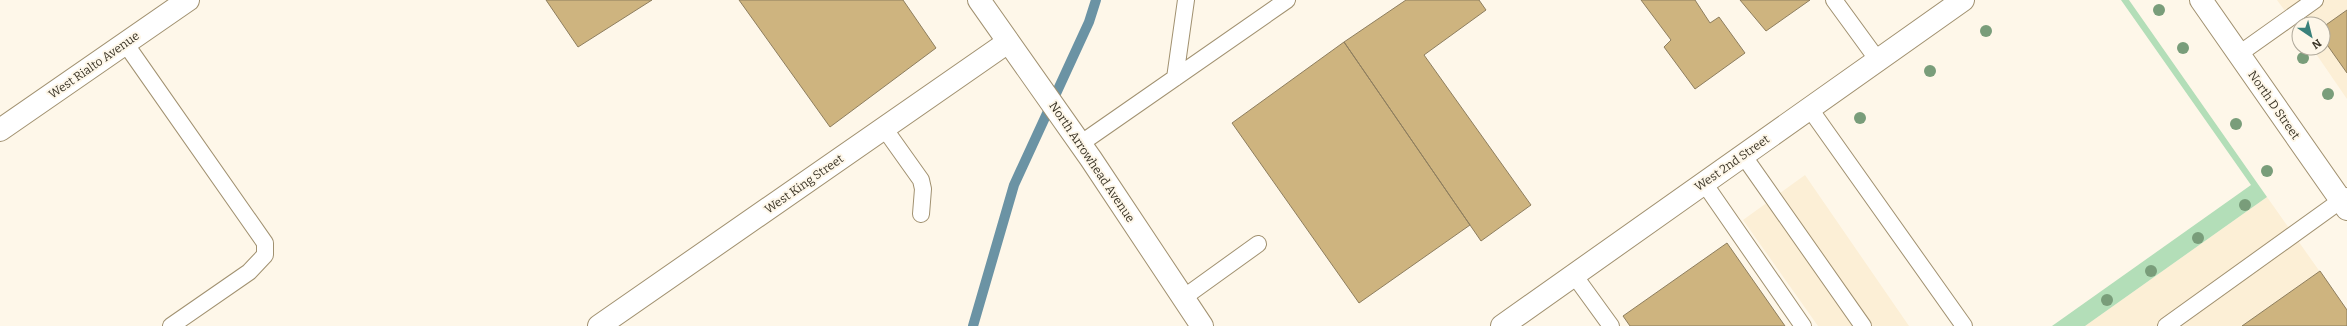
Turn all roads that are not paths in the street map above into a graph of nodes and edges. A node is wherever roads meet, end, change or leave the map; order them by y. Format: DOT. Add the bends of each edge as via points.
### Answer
graph roads {
  1 [pos="188,0"];
  2 [pos="979,0"];
  3 [pos="1186,0"];
  4 [pos="1287,0"];
  5 [pos="1834,0"];
  6 [pos="1962,0"];
  7 [pos="2201,0"];
  8 [pos="2315,0"];
  9 [pos="1008,42"];
  10 [pos="125,43"];
  11 [pos="2238,54"];
  12 [pos="1877,59"];
  13 [pos="1174,78"];
  14 [pos="1810,109"];
  15 [pos="884,128"];
  16 [pos="0,130"];
  17 [pos="1085,152"];
  18 [pos="1743,155"];
  19 [pos="1704,183"];
  20 [pos="2345,202"];
  21 [pos="921,214"];
  22 [pos="1258,244"];
  23 [pos="1574,275"];
  24 [pos="1183,298"];
  25 [pos="1512,323"];
  26 [pos="171,326"];
  27 [pos="599,326"];
  28 [pos="1202,326"];
  29 [pos="1611,326"];
  30 [pos="1803,326"];
  31 [pos="1863,326"];
  32 [pos="1964,326"];
  33 [pos="2166,326"];
  1 -- 10 [label="street, West Rialto Avenue"];
  2 -- 9 [label="street, North Arrowhead Avenue"];
  3 -- 13 [label="lane"];
  4 -- 13 [label="lane"];
  5 -- 12 [label="lane"];
  6 -- 12 [label="street, West 2nd Street"];
  7 -- 11 [label="street, North D Street"];
  8 -- 11 [label="lane"];
  9 -- 15 [label="street, West King Street"];
  9 -- 17 [label="street, North Arrowhead Avenue"];
  10 -- 16 [label="street, West Rialto Avenue"];
  10 -- 26 [label="lane" via="265,243 265,255 249,272"];
  11 -- 20 [label="street, North D Street"];
  12 -- 14 [label="street, West 2nd Street"];
  13 -- 17 [label="lane"];
  14 -- 18 [label="street, West 2nd Street"];
  14 -- 32 [label="lane"];
  15 -- 21 [label="lane" via="921,180"];
  15 -- 27 [label="street, West King Street"];
  17 -- 24 [label="street, North Arrowhead Avenue"];
  18 -- 19 [label="street, West 2nd Street"];
  18 -- 31 [label="lane"];
  19 -- 23 [label="street, West 2nd Street"];
  19 -- 30 [label="lane"];
  20 -- 33 [label="lane"];
  22 -- 24 [label="lane"];
  23 -- 25 [label="street, West 2nd Street"];
  23 -- 29 [label="lane"];
  24 -- 28 [label="street, North Arrowhead Avenue"];
}
